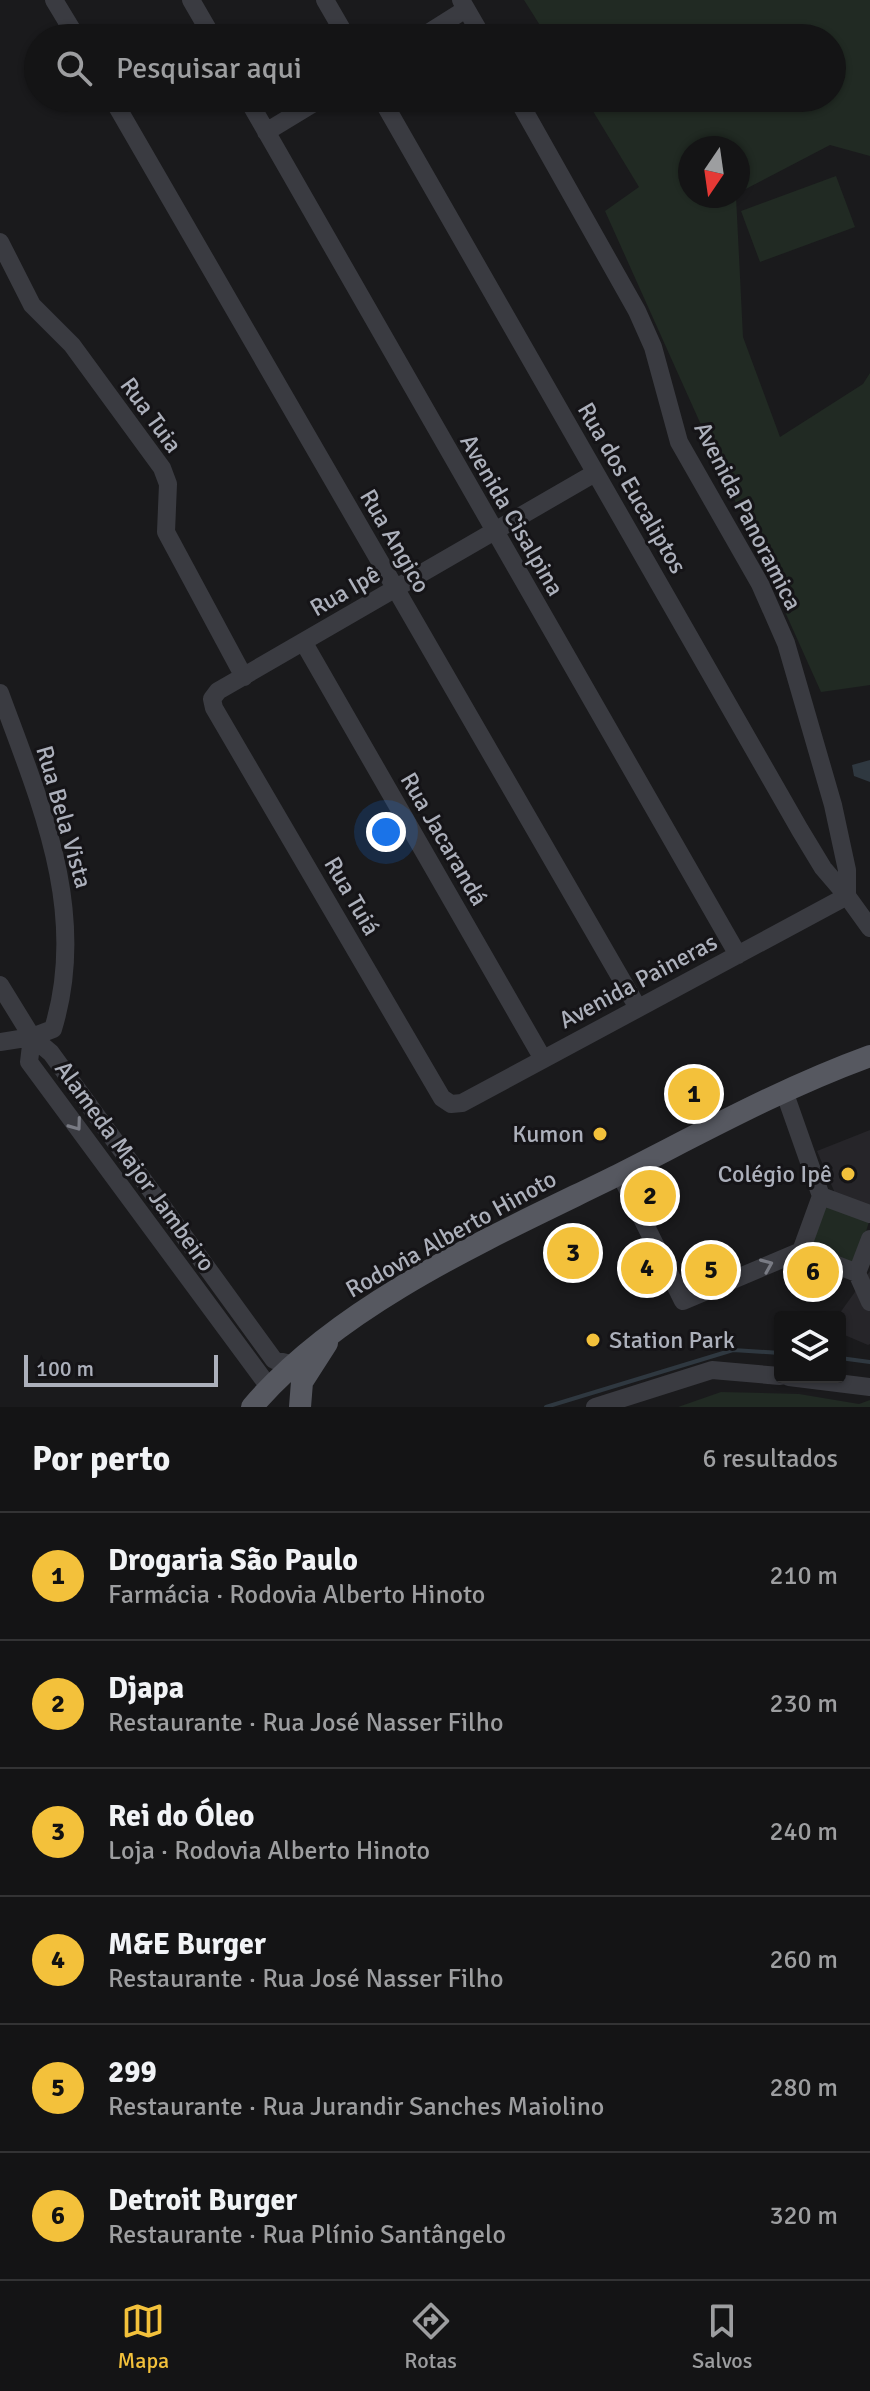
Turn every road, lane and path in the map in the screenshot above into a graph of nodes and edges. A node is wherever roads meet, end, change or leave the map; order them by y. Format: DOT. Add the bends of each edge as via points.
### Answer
graph roads {
  1 [pos="54,0"];
  2 [pos="191,0"];
  3 [pos="325,0"];
  4 [pos="464,5"];
  5 [pos="69,24"];
  6 [pos="205,24"];
  7 [pos="339,24"];
  8 [pos="439,24"];
  9 [pos="475,24"];
  10 [pos="120,112"];
  11 [pos="255,112"];
  12 [pos="299,112"];
  13 [pos="389,112"];
  14 [pos="525,112"];
  15 [pos="266,132"];
  16 [pos="0,242"];
  17 [pos="595,473"];
  18 [pos="494,532"];
  19 [pos="395,590"];
  20 [pos="304,643"];
  21 [pos="244,677"];
  22 [pos="0,693"];
  23 [pos="214,708"];
  24 [pos="847,896"];
  25 [pos="870,928"];
  26 [pos="738,955"];
  27 [pos="0,985"];
  28 [pos="638,1008"];
  29 [pos="32,1037"];
  30 [pos="0,1042"];
  31 [pos="870,1056"];
  32 [pos="543,1059"];
  33 [pos="784,1091"];
  34 [pos="451,1104"];
  35 [pos="620,1174"];
  36 [pos="821,1196"];
  37 [pos="870,1214"];
  38 [pos="870,1239"];
  39 [pos="801,1251"];
  40 [pos="857,1273"];
  41 [pos="227,1297"];
  42 [pos="870,1302"];
  43 [pos="211,1308"];
  44 [pos="297,1373"];
  45 [pos="774,1375"];
  46 [pos="838,1383"];
  47 [pos="269,1387"];
  48 [pos="870,1387"];
  49 [pos="252,1407"];
  50 [pos="300,1407"];
  51 [pos="595,1407"];
  1 -- 5 [label="street"];
  2 -- 6 [label="street"];
  3 -- 7 [label="street"];
  4 -- 8 [label="street"];
  4 -- 9 [label="street"];
  10 -- 19 [label="street, Rua Angico"];
  11 -- 15 [label="street, Avenida Cisalpina"];
  12 -- 15 [label="street"];
  13 -- 17 [label="street, Rua dos Eucaliptos"];
  14 -- 24 [label="street, Avenida Panoramica" via="637,311 653,347 679,442 760,584 786,643 833,805"];
  15 -- 18 [label="street, Avenida Cisalpina"];
  16 -- 21 [label="street, Rua Tuia" via="32,305 72,345 162,468 168,484 166,532"];
  17 -- 18 [label="street, Rua Ipê"];
  17 -- 24 [label="street, Rua dos Eucaliptos" via="800,830"];
  18 -- 19 [label="street, Rua Ipê"];
  18 -- 26 [label="street, Avenida Cisalpina"];
  19 -- 20 [label="street, Rua Ipê"];
  19 -- 28 [label="street, Rua Angico"];
  20 -- 21 [label="street, Rua Ipê"];
  20 -- 32 [label="street, Rua Jacarandá"];
  21 -- 23 [label="street, Rua Ipê" via="218,691 212,699"];
  22 -- 29 [label="street, Rua Bela Vista" via="54,849 67,929 54,1027"];
  23 -- 34 [label="street, Rua Tuiá" via="442,1098"];
  24 -- 25 [label="street"];
  24 -- 26 [label="street, Avenida Paineras"];
  26 -- 28 [label="street, Avenida Paineras"];
  27 -- 29 [label="street"];
  28 -- 32 [label="street, Avenida Paineras"];
  29 -- 30 [label="street"];
  29 -- 41 [label="street, Alameda Major Jambeiro" via="51,1053"];
  29 -- 43 [label="street, Alameda Major Jambeiro, one-way" via="29,1062"];
  31 -- 33 [label="main road, Rodovia Alberto Hinoto"];
  32 -- 34 [label="street, Avenida Paineras"];
  33 -- 35 [label="main road, Rodovia Alberto Hinoto"];
  33 -- 36 [label="street"];
  35 -- 39 [label="street, one-way" via="683,1301"];
  35 -- 44 [label="main road, Rodovia Alberto Hinoto" via="514,1223 337,1329"];
  36 -- 37 [label="street"];
  36 -- 39 [label="street"];
  38 -- 40 [label="street"];
  39 -- 40 [label="street"];
  40 -- 42 [label="street"];
  41 -- 43 [label="street"];
  41 -- 44 [label="street, Alameda Major Jambeiro" via="274,1360"];
  43 -- 47 [label="street, Alameda Major Jambeiro"];
  44 -- 47 [label="main road"];
  44 -- 50 [label="main road"];
  45 -- 51 [label="street" via="712,1370"];
  46 -- 48 [label="street"];
  47 -- 49 [label="main road"];
}
